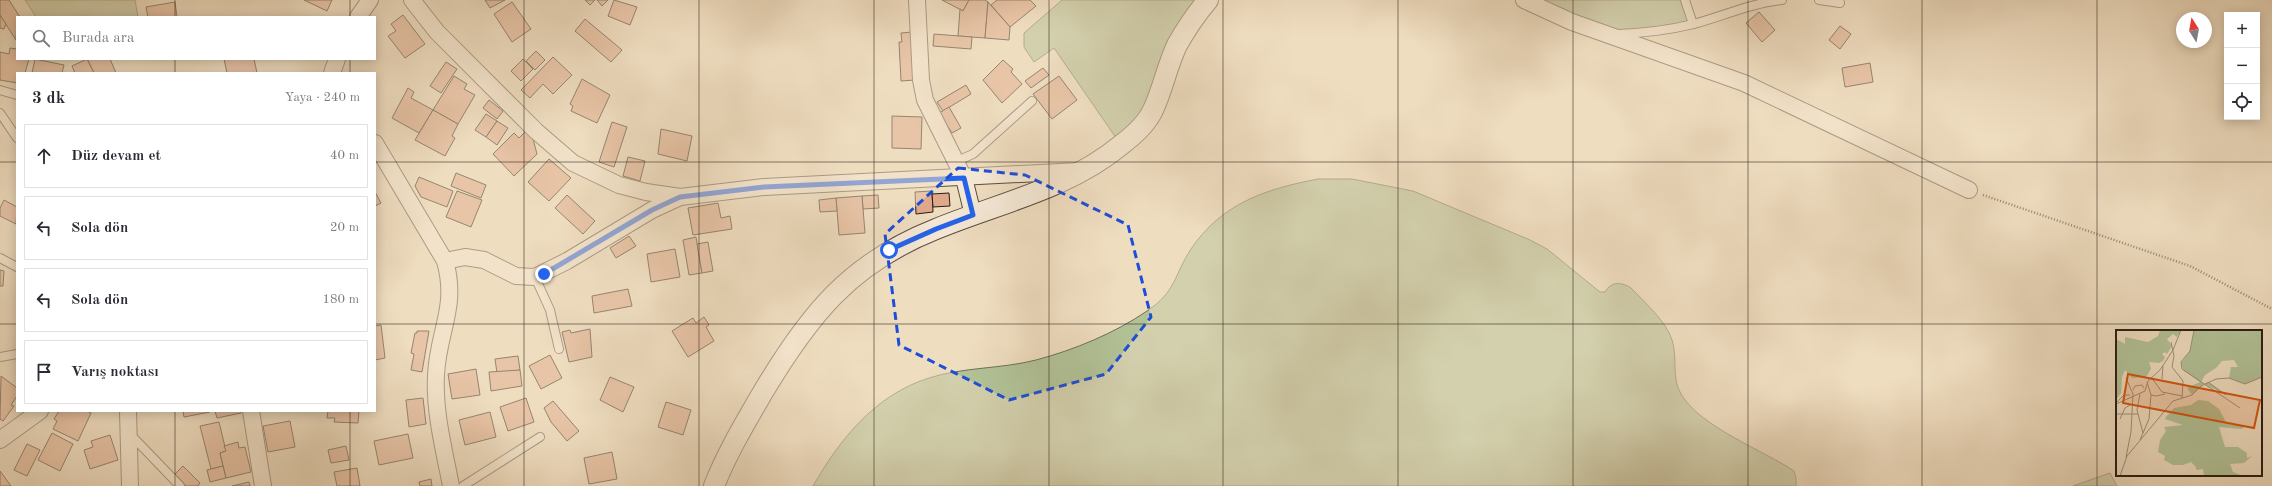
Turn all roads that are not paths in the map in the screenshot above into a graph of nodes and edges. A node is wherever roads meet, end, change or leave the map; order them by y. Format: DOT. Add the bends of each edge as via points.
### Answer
graph roads {
  1 [pos="362,0"];
  2 [pos="370,0"];
  3 [pos="412,0"];
  4 [pos="917,0"];
  5 [pos="1208,0"];
  6 [pos="1524,0"];
  7 [pos="1685,0"];
  8 [pos="1782,0"];
  9 [pos="1819,0"];
  10 [pos="1840,2"];
  11 [pos="357,16"];
  12 [pos="358,16"];
  13 [pos="1693,24"];
  14 [pos="1608,34"];
  15 [pos="0,90"];
  16 [pos="16,95"];
  17 [pos="1032,101"];
  18 [pos="0,113"];
  19 [pos="16,137"];
  20 [pos="376,145"];
  21 [pos="955,162"];
  22 [pos="1084,170"];
  23 [pos="964,178"];
  24 [pos="1969,190"];
  25 [pos="680,197"];
  26 [pos="973,215"];
  27 [pos="0,258"];
  28 [pos="445,261"];
  29 [pos="16,266"];
  30 [pos="535,277"];
  31 [pos="559,349"];
  32 [pos="16,354"];
  33 [pos="0,357"];
  34 [pos="39,412"];
  35 [pos="128,412"];
  36 [pos="251,412"];
  37 [pos="128,432"];
  38 [pos="540,437"];
  39 [pos="0,440"];
  40 [pos="130,486"];
  41 [pos="180,486"];
  42 [pos="263,486"];
  43 [pos="451,486"];
  44 [pos="463,486"];
  45 [pos="714,486"];
  1 -- 11 [label="lane"];
  2 -- 12 [label="street"];
  3 -- 25 [label="street" via="467,62 536,131 573,163 620,185"];
  4 -- 21 [label="street" via="921,80 925,100"];
  5 -- 22 [label="street" via="1177,46 1153,112 1121,145"];
  6 -- 14 [label="street" via="1572,22"];
  7 -- 13 [label="lane"];
  8 -- 13 [label="lane" via="1750,6"];
  9 -- 10 [label="lane"];
  13 -- 14 [label="lane" via="1643,33"];
  14 -- 24 [label="street" via="1744,83"];
  15 -- 16 [label="lane"];
  17 -- 21 [label="lane" via="973,154"];
  18 -- 19 [label="lane"];
  20 -- 28 [label="street"];
  21 -- 23 [label="street"];
  22 -- 23 [label="street"];
  22 -- 26 [label="street" via="1009,204"];
  23 -- 25 [label="street" via="764,187"];
  23 -- 26 [label="street"];
  25 -- 30 [label="street" via="652,210 567,261"];
  26 -- 45 [label="street" via="889,250 855,274 827,301 786,353 742,428"];
  27 -- 29 [label="lane"];
  28 -- 30 [label="street" via="465,258 484,260 516,276"];
  28 -- 43 [label="street" via="450,296 436,372 435,395"];
  30 -- 31 [label="lane" via="550,310"];
  32 -- 33 [label="lane"];
  34 -- 39 [label="street"];
  35 -- 37 [label="street"];
  36 -- 42 [label="street"];
  37 -- 40 [label="street"];
  37 -- 41 [label="lane"];
  38 -- 44 [label="lane"];
}
